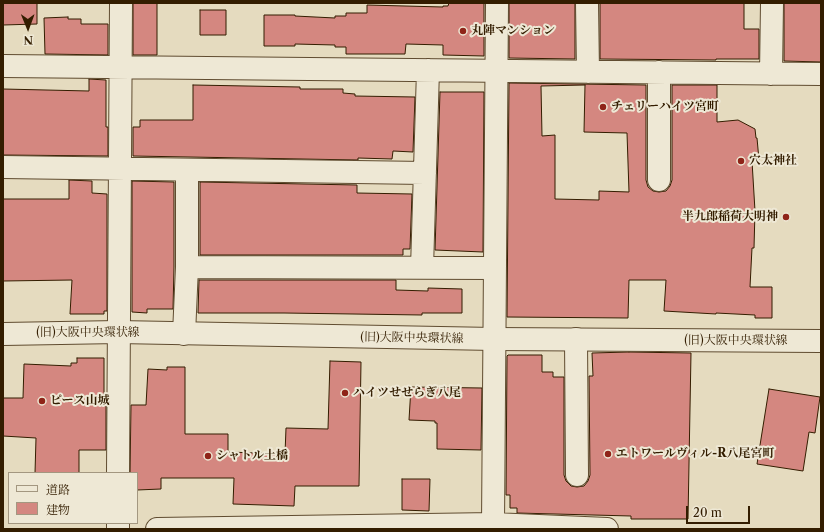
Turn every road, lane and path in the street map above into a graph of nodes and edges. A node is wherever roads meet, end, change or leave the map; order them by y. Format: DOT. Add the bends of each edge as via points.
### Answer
graph roads {
  1 [pos="121,3"];
  2 [pos="497,3"];
  3 [pos="587,3"];
  4 [pos="772,3"];
  5 [pos="3,66"];
  6 [pos="120,67"];
  7 [pos="428,70"];
  8 [pos="497,71"];
  9 [pos="588,72"];
  10 [pos="659,72"];
  11 [pos="771,74"];
  12 [pos="821,74"];
  13 [pos="3,167"];
  14 [pos="119,168"];
  15 [pos="188,170"];
  16 [pos="425,173"];
  17 [pos="658,180"];
  18 [pos="187,267"];
  19 [pos="422,268"];
  20 [pos="495,268"];
  21 [pos="118,332"];
  22 [pos="3,334"];
  23 [pos="184,334"];
  24 [pos="494,339"];
  25 [pos="576,339"];
  26 [pos="821,341"];
  27 [pos="118,472"];
  28 [pos="577,475"];
  29 [pos="493,524"];
  30 [pos="518,527"];
  31 [pos="157,529"];
  32 [pos="601,529"];
  33 [pos="607,529"];
  1 -- 6 [label="street"];
  2 -- 8 [label="street"];
  3 -- 9 [label="street"];
  4 -- 11 [label="street"];
  5 -- 6 [label="street"];
  6 -- 7 [label="street"];
  6 -- 14 [label="street"];
  7 -- 8 [label="street"];
  7 -- 16 [label="street"];
  8 -- 9 [label="street"];
  8 -- 20 [label="street"];
  9 -- 10 [label="street"];
  10 -- 11 [label="street"];
  10 -- 17 [label="street"];
  11 -- 12 [label="street"];
  13 -- 14 [label="street"];
  14 -- 15 [label="street"];
  14 -- 21 [label="street"];
  15 -- 16 [label="street"];
  15 -- 18 [label="street"];
  16 -- 19 [label="street"];
  18 -- 19 [label="street"];
  18 -- 23 [label="street"];
  19 -- 20 [label="street"];
  20 -- 24 [label="street"];
  21 -- 22 [label="street, (旧)大阪中央環状線"];
  21 -- 23 [label="street, (旧)大阪中央環状線"];
  21 -- 27 [label="street"];
  23 -- 24 [label="street, (旧)大阪中央環状線"];
  24 -- 25 [label="street, (旧)大阪中央環状線"];
  24 -- 29 [label="street"];
  25 -- 26 [label="street, (旧)大阪中央環状線"];
  25 -- 28 [label="street"];
  29 -- 30 [label="street"];
  29 -- 31 [label="street"];
  30 -- 32 [label="street"];
  32 -- 33 [label="street"];
}
